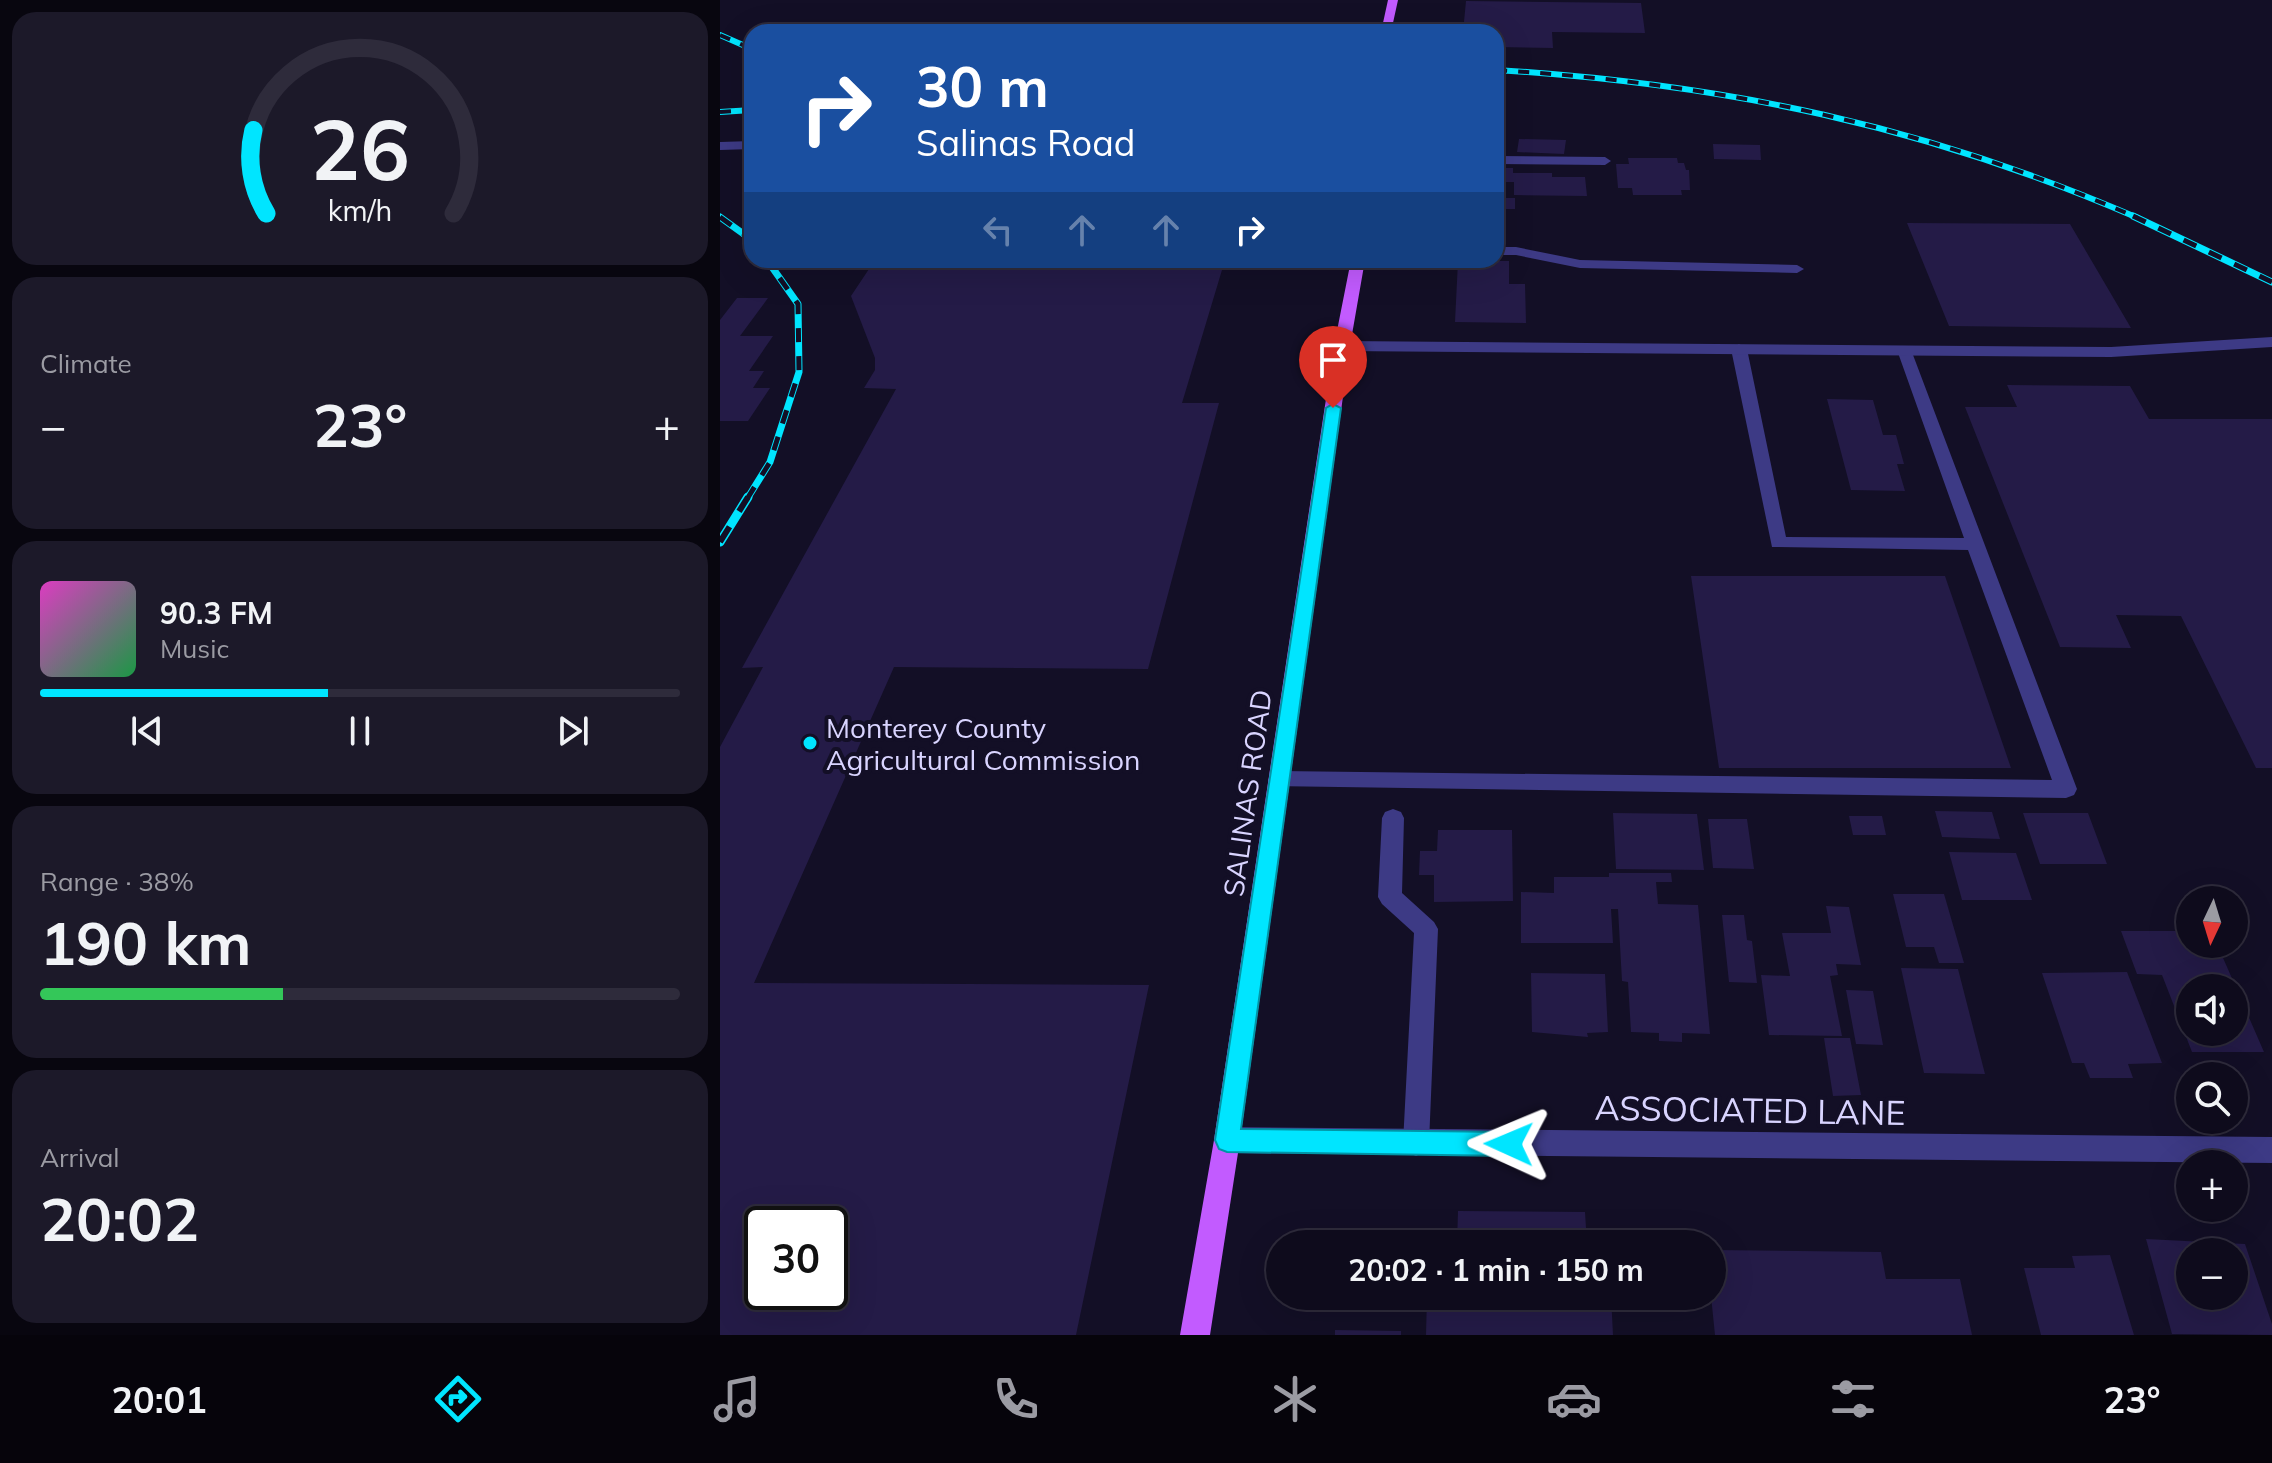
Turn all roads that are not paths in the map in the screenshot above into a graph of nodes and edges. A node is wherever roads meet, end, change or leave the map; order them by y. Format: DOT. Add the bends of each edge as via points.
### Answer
graph roads {
  1 [pos="1393,0"];
  2 [pos="1388,24"];
  3 [pos="744,145"];
  4 [pos="720,146"];
  5 [pos="1504,160"];
  6 [pos="1605,161"];
  7 [pos="1504,251"];
  8 [pos="1357,268"];
  9 [pos="1797,269"];
  10 [pos="2272,342"];
  11 [pos="1342,346"];
  12 [pos="1739,349"];
  13 [pos="1905,350"];
  14 [pos="1975,544"];
  15 [pos="1279,780"];
  16 [pos="1393,818"];
  17 [pos="1227,1140"];
  18 [pos="1416,1143"];
  19 [pos="2272,1150"];
  20 [pos="1195,1335"];
  1 -- 2 [label="main road"];
  3 -- 4 [label="street"];
  5 -- 6 [label="street"];
  7 -- 9 [label="street" via="1580,264"];
  8 -- 11 [label="main road, SALINAS ROAD"];
  10 -- 13 [label="street" via="2111,352"];
  11 -- 12 [label="street"];
  11 -- 15 [label="main road, SALINAS ROAD"];
  12 -- 13 [label="street"];
  12 -- 14 [label="street" via="1778,543"];
  13 -- 14 [label="street"];
  14 -- 15 [label="street" via="2066,789"];
  15 -- 17 [label="main road, SALINAS ROAD"];
  16 -- 18 [label="street" via="1390,897 1426,929"];
  17 -- 18 [label="street, ASSOCIATED LANE"];
  17 -- 20 [label="main road, SALINAS ROAD"];
  18 -- 19 [label="street, ASSOCIATED LANE"];
}
